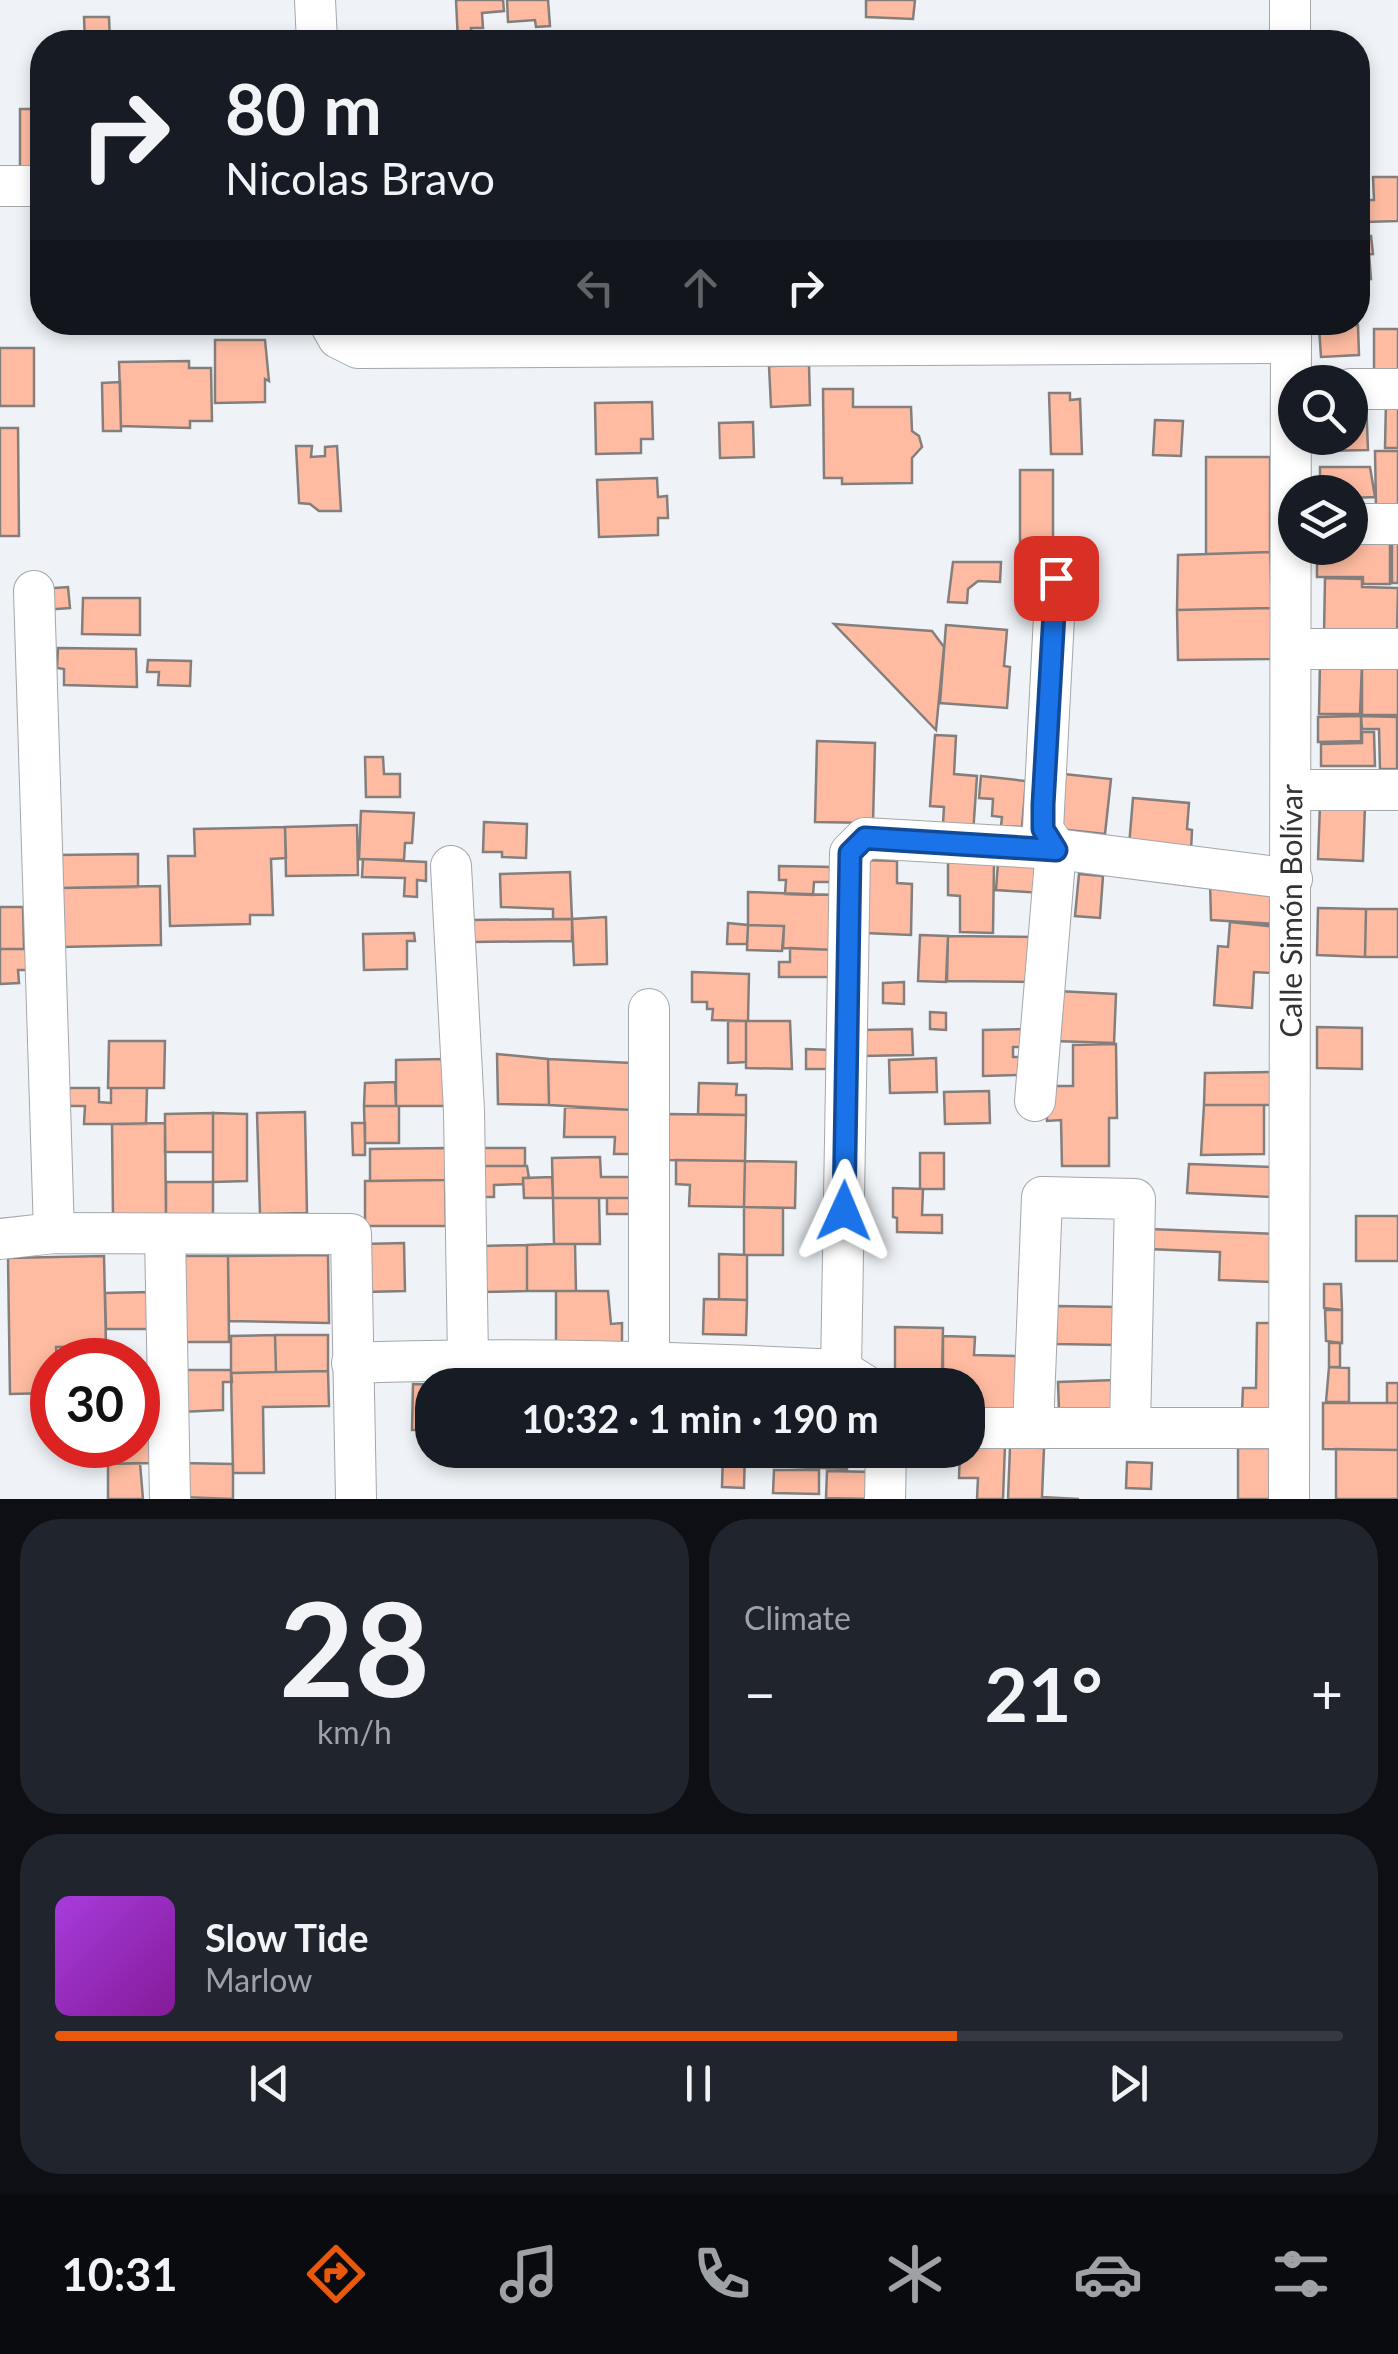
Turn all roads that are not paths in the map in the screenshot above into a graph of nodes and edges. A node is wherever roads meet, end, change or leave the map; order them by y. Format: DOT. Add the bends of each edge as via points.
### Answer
graph roads {
  1 [pos="315,0"];
  2 [pos="1290,0"];
  3 [pos="316,30"];
  4 [pos="1290,30"];
  5 [pos="0,186"];
  6 [pos="30,186"];
  7 [pos="336,335"];
  8 [pos="804,335"];
  9 [pos="1291,335"];
  10 [pos="1292,365"];
  11 [pos="1368,389"];
  12 [pos="1398,389"];
  13 [pos="1368,524"];
  14 [pos="1398,524"];
  15 [pos="1292,565"];
  16 [pos="1056,578"];
  17 [pos="34,591"];
  18 [pos="1398,649"];
  19 [pos="1292,650"];
  20 [pos="1292,790"];
  21 [pos="1398,790"];
  22 [pos="1056,850"];
  23 [pos="451,866"];
  24 [pos="1292,880"];
  25 [pos="649,1009"];
  26 [pos="1035,1101"];
  27 [pos="54,1233"];
  28 [pos="166,1234"];
  29 [pos="0,1238"];
  30 [pos="468,1359"];
  31 [pos="649,1360"];
  32 [pos="352,1363"];
  33 [pos="740,1368"];
  34 [pos="853,1368"];
  35 [pos="985,1428"];
  36 [pos="1033,1428"];
  37 [pos="1130,1428"];
  38 [pos="1290,1428"];
  39 [pos="885,1468"];
  40 [pos="170,1499"];
  41 [pos="356,1499"];
  42 [pos="884,1499"];
  43 [pos="1289,1499"];
  1 -- 3 [label="street"];
  2 -- 4 [label="street"];
  5 -- 6 [label="street"];
  7 -- 8 [label="street" via="358,348"];
  9 -- 10 [label="street, Calle Simón Bolívar"];
  11 -- 12 [label="street"];
  13 -- 14 [label="street"];
  15 -- 19 [label="street, Calle Simón Bolívar"];
  16 -- 22 [label="street" via="1043,805 1043,829"];
  17 -- 27 [label="street"];
  18 -- 19 [label="street"];
  19 -- 20 [label="street, Calle Simón Bolívar"];
  20 -- 21 [label="street"];
  20 -- 24 [label="street, Calle Simón Bolívar"];
  22 -- 24 [label="street"];
  22 -- 26 [label="street"];
  22 -- 34 [label="street" via="865,838 850,853"];
  23 -- 30 [label="street"];
  24 -- 38 [label="street, Calle Simón Bolívar"];
  25 -- 31 [label="street"];
  27 -- 28 [label="street"];
  27 -- 29 [label="street"];
  28 -- 32 [label="street" via="351,1234"];
  28 -- 40 [label="street"];
  30 -- 31 [label="street"];
  30 -- 32 [label="street"];
  31 -- 33 [label="street"];
  32 -- 41 [label="street"];
  35 -- 36 [label="street"];
  36 -- 37 [label="street"];
  36 -- 37 [label="street" via="1042,1196 1135,1198"];
  37 -- 38 [label="street"];
  38 -- 43 [label="street, Calle Simón Bolívar"];
  39 -- 42 [label="street"];
}
